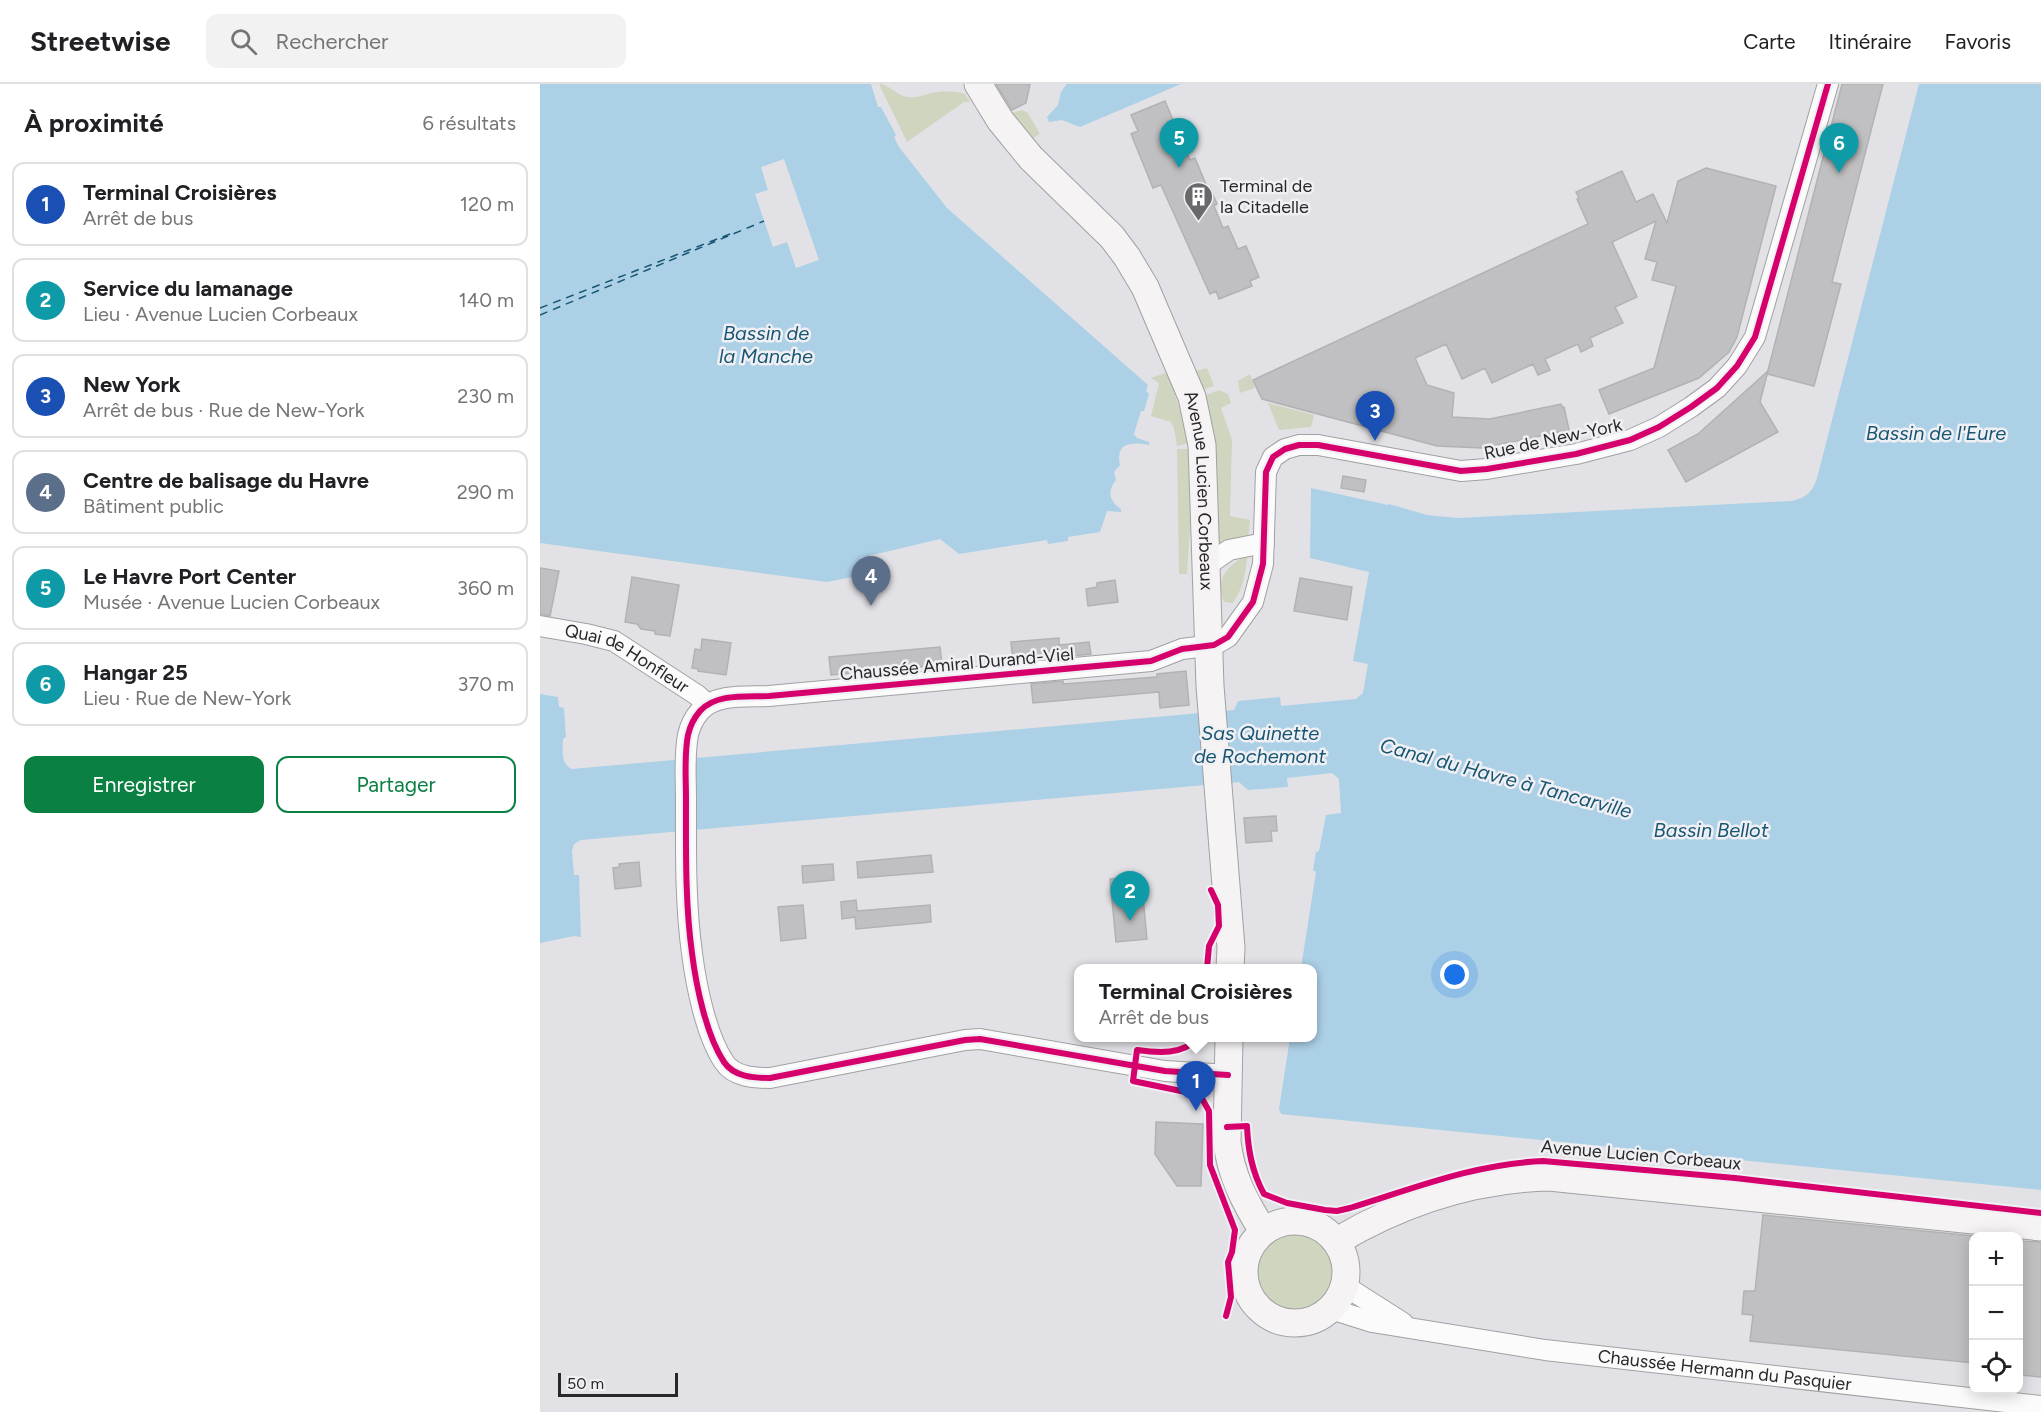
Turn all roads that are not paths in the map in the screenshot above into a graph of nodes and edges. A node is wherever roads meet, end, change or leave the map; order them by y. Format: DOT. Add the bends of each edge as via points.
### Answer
graph roads {
  1 [pos="978,84"];
  2 [pos="1828,84"];
  3 [pos="1264,543"];
  4 [pos="1206,566"];
  5 [pos="1207,604"];
  6 [pos="1246,610"];
  7 [pos="540,626"];
  8 [pos="1208,646"];
  9 [pos="707,704"];
  10 [pos="1230,964"];
  11 [pos="1229,1042"];
  12 [pos="1228,1075"];
  13 [pos="2041,1227"];
  14 [pos="1263,1231"];
  15 [pos="1337,1241"];
  16 [pos="1345,1286"];
  17 [pos="1331,1309"];
  18 [pos="1410,1327"];
  19 [pos="2041,1406"];
  1 -- 4 [label="main road, Avenue Lucien Corbeaux" via="1000,120 1031,158 1112,237 1145,287 1195,412 1202,445"];
  2 -- 3 [label="street, Rue de New-York" via="1755,337 1718,387 1659,427 1630,440 1487,469 1461,471 1318,445 1285,449 1273,457 1266,472"];
  3 -- 4 [label="street" via="1229,550"];
  3 -- 6 [label="street, Rue de New-York" via="1253,602"];
  4 -- 5 [label="main road, Avenue Lucien Corbeaux"];
  5 -- 6 [label="street" via="1229,614"];
  5 -- 8 [label="main road, Avenue Lucien Corbeaux"];
  6 -- 8 [label="street, Rue de New-York" via="1228,637"];
  7 -- 9 [label="street, Quai de Honfleur" via="614,641"];
  8 -- 9 [label="street, Chaussée Amiral Durand-Viel" via="1182,649 1151,661 723,698"];
  8 -- 10 [label="main road, Avenue Lucien Corbeaux"];
  9 -- 12 [label="street" via="694,718 687,736 690,935 703,1009 725,1064 736,1072 770,1078 980,1039 1165,1071"];
  11 -- 12 [label="main road"];
  12 -- 14 [label="main road" via="1229,1157 1236,1183"];
  13 -- 15 [label="main road, Avenue Lucien Corbeaux" via="1549,1177 1500,1180 1451,1191"];
  14 -- 15 [label="main road" via="1277,1223 1310,1222"];
  14 -- 17 [label="main road" via="1246,1255 1244,1269 1245,1284 1257,1306 1276,1320 1299,1323"];
  15 -- 16 [label="main road" via="1346,1262"];
  16 -- 17 [label="main road"];
  16 -- 18 [label="street, Chaussée Hermann du Pasquier"];
  17 -- 18 [label="street, Chaussée Hermann du Pasquier" via="1372,1322"];
  18 -- 19 [label="street, Chaussée Hermann du Pasquier" via="1545,1350"];
}
